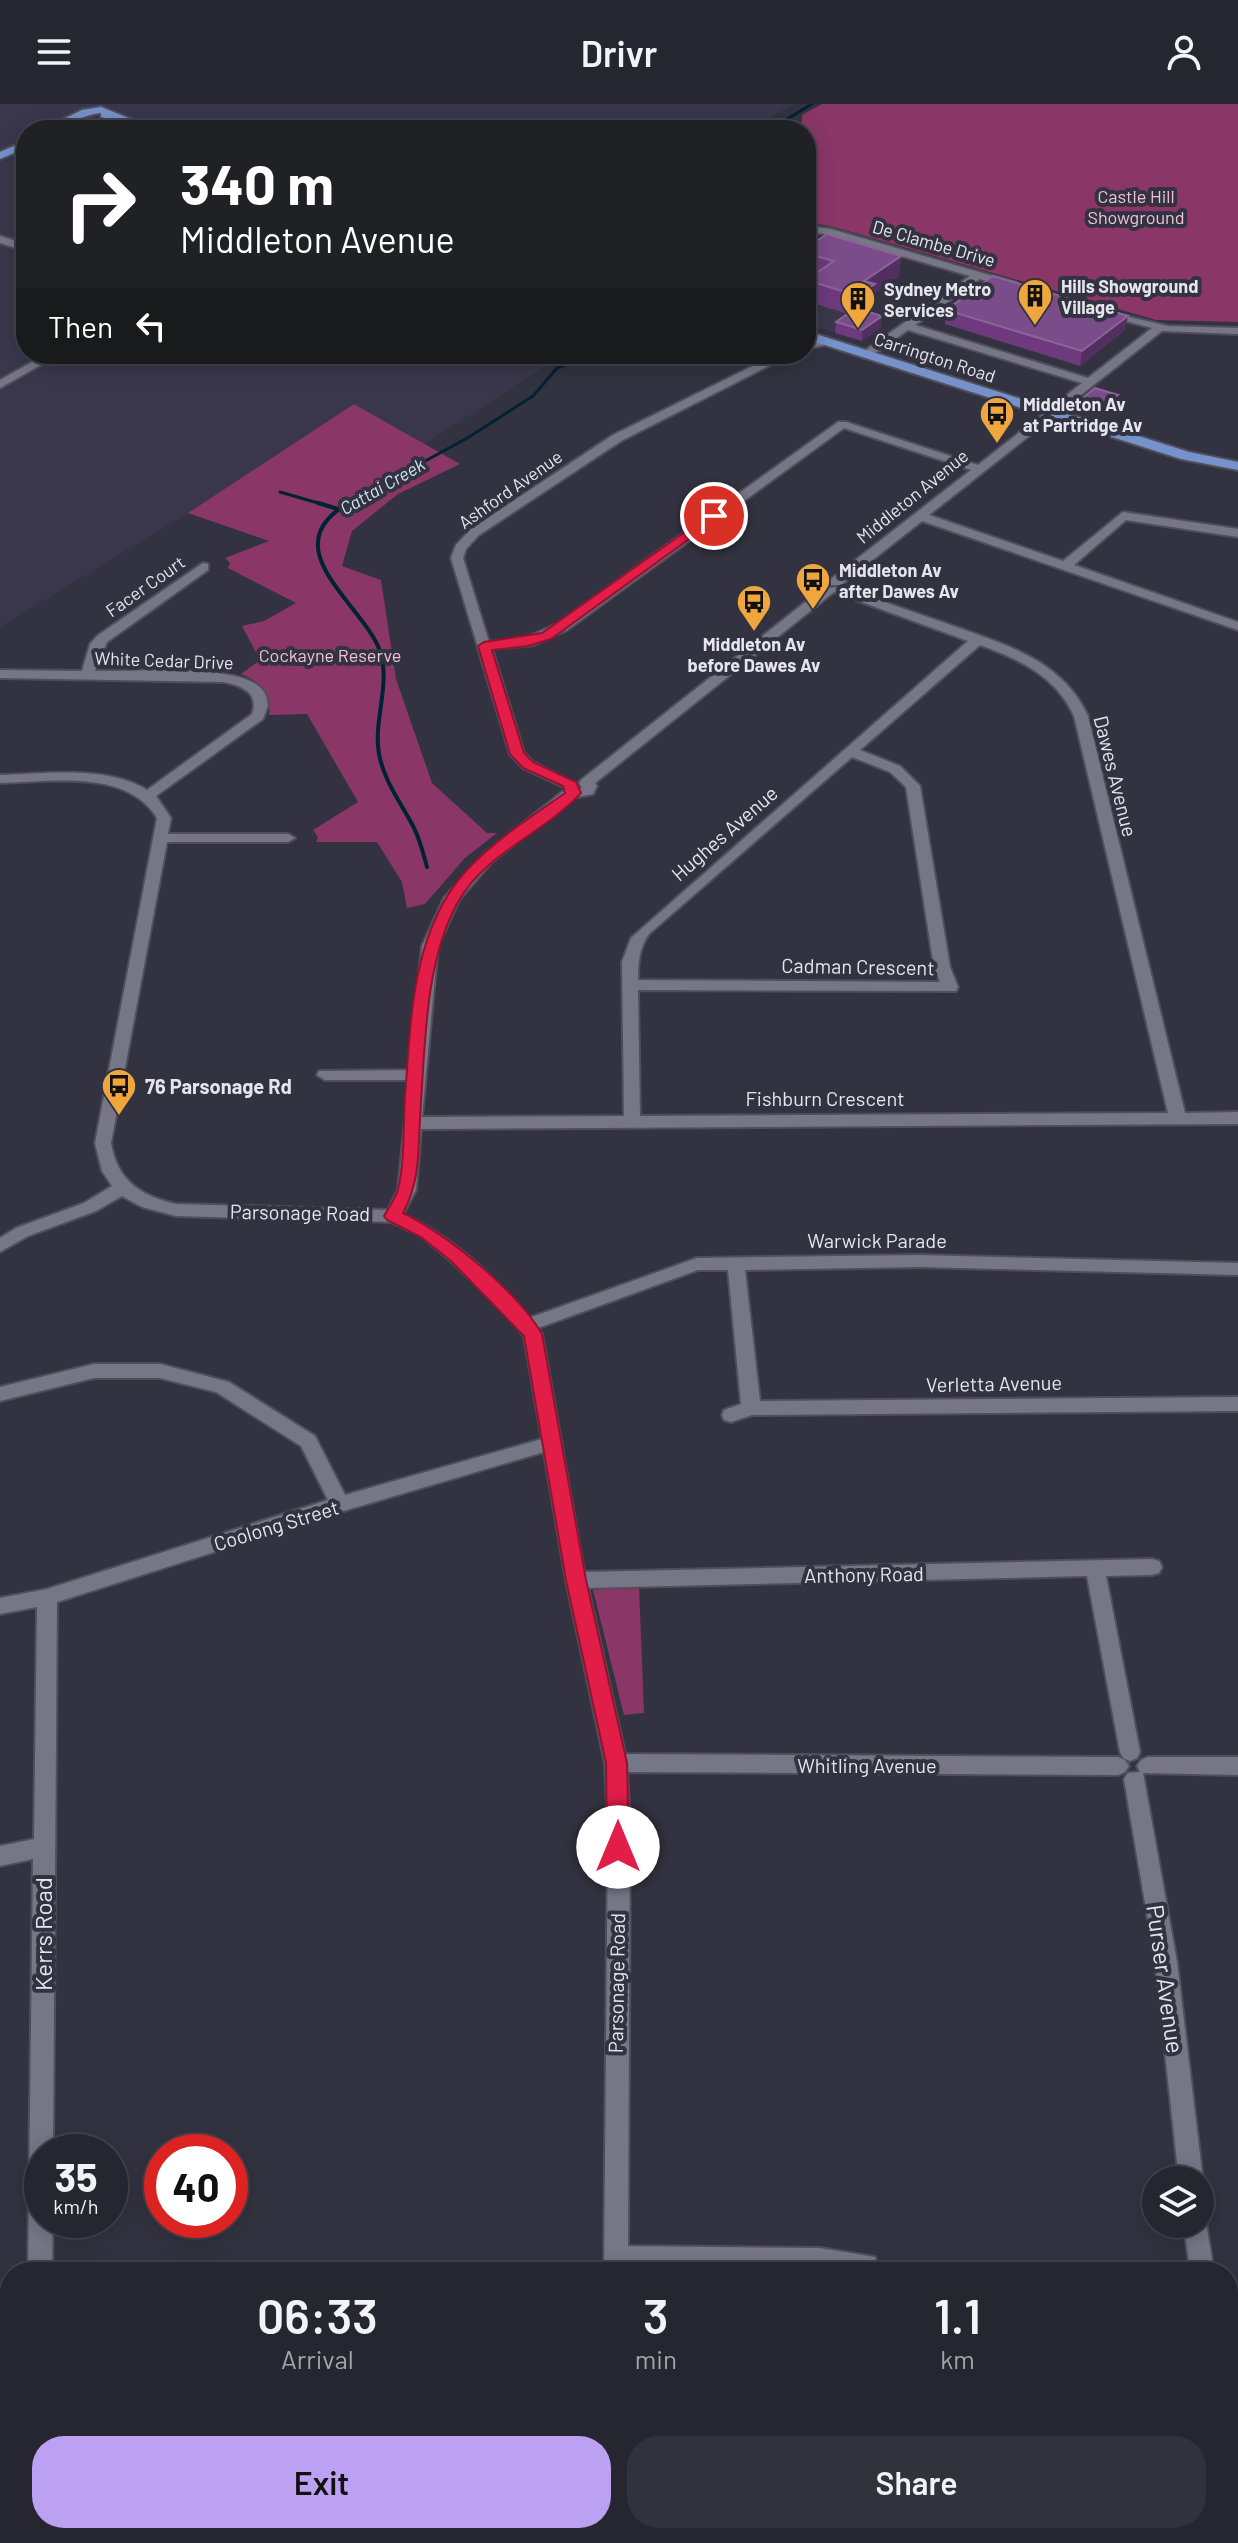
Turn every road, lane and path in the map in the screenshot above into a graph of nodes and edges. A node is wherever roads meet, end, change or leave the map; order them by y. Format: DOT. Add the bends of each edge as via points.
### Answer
graph roads {
  1 [pos="88,108"];
  2 [pos="106,112"];
  3 [pos="71,120"];
  4 [pos="86,120"];
  5 [pos="127,120"];
  6 [pos="816,230"];
  7 [pos="979,275"];
  8 [pos="1023,288"];
  9 [pos="1096,310"];
  10 [pos="907,326"];
  11 [pos="1160,327"];
  12 [pos="1238,331"];
  13 [pos="816,338"];
  14 [pos="826,342"];
  15 [pos="816,344"];
  16 [pos="867,354"];
  17 [pos="37,364"];
  18 [pos="766,364"];
  19 [pos="1090,382"];
  20 [pos="0,385"];
  21 [pos="1051,413"];
  22 [pos="1238,466"];
  23 [pos="979,469"];
  24 [pos="920,516"];
  25 [pos="1238,533"];
  26 [pos="1065,566"];
  27 [pos="203,567"];
  28 [pos="834,588"];
  29 [pos="1238,626"];
  30 [pos="977,640"];
  31 [pos="484,646"];
  32 [pos="0,674"];
  33 [pos="87,675"];
  34 [pos="850,751"];
  35 [pos="0,779"];
  36 [pos="577,787"];
  37 [pos="149,795"];
  38 [pos="162,838"];
  39 [pos="288,838"];
  40 [pos="630,985"];
  41 [pos="325,1075"];
  42 [pos="415,1075"];
  43 [pos="1238,1118"];
  44 [pos="1178,1119"];
  45 [pos="632,1121"];
  46 [pos="412,1123"];
  47 [pos="122,1188"];
  48 [pos="393,1216"];
  49 [pos="0,1246"];
  50 [pos="736,1264"];
  51 [pos="1238,1269"];
  52 [pos="528,1325"];
  53 [pos="0,1394"];
  54 [pos="1238,1404"];
  55 [pos="751,1408"];
  56 [pos="731,1415"];
  57 [pos="552,1443"];
  58 [pos="340,1504"];
  59 [pos="1152,1567"];
  60 [pos="1095,1569"];
  61 [pos="576,1580"];
  62 [pos="47,1597"];
  63 [pos="0,1606"];
  64 [pos="616,1763"];
  65 [pos="1133,1766"];
  66 [pos="1238,1766"];
  67 [pos="43,1847"];
  68 [pos="0,1856"];
  69 [pos="1189,2166"];
  70 [pos="1198,2238"];
  71 [pos="40,2262"];
  72 [pos="616,2262"];
  73 [pos="738,2262"];
  74 [pos="835,2262"];
  75 [pos="1201,2262"];
  1 -- 2 [label="main road" via="85,116"];
  1 -- 3 [label="main road"];
  2 -- 4 [label="main road"];
  2 -- 5 [label="main road"];
  6 -- 7 [label="street, De Clambe Drive"];
  7 -- 8 [label="street, De Clambe Drive"];
  7 -- 10 [label="street"];
  9 -- 11 [label="street"];
  10 -- 16 [label="street"];
  10 -- 19 [label="street"];
  11 -- 12 [label="street"];
  11 -- 19 [label="street, Middleton Avenue"];
  13 -- 14 [label="main road, Carrington Road"];
  14 -- 15 [label="street"];
  14 -- 16 [label="main road, Carrington Road"];
  16 -- 21 [label="main road, Carrington Road"];
  17 -- 20 [label="street"];
  18 -- 31 [label="street, Ashford Avenue" via="617,438 466,540 457,558"];
  19 -- 21 [label="street, Middleton Avenue"];
  21 -- 22 [label="main road, Carrington Road" via="1186,456"];
  21 -- 23 [label="street, Middleton Avenue"];
  23 -- 24 [label="street, Middleton Avenue"];
  23 -- 31 [label="street" via="842,424 562,627 528,642"];
  24 -- 26 [label="street"];
  24 -- 28 [label="street, Middleton Avenue"];
  25 -- 26 [label="street" via="1123,516"];
  26 -- 29 [label="street"];
  27 -- 33 [label="street, Facer Court" via="102,639"];
  28 -- 30 [label="street, Dawes Avenue"];
  28 -- 36 [label="street, Middleton Avenue"];
  30 -- 34 [label="street, Hughes Avenue"];
  30 -- 44 [label="street, Dawes Avenue" via="1036,664 1074,697"];
  31 -- 36 [label="street, Ashford Avenue" via="517,754 528,765"];
  32 -- 33 [label="street, White Cedar Drive"];
  33 -- 37 [label="street, White Cedar Drive" via="216,677 247,684 260,696 261,712 252,721"];
  34 -- 40 [label="street, Hughes Avenue" via="644,931 633,950"];
  34 -- 40 [label="street, Cadman Crescent" via="895,769 916,793 942,967 950,987"];
  35 -- 37 [label="street" via="101,780"];
  36 -- 42 [label="street, Middleton Avenue" via="496,851 452,898 430,946"];
  37 -- 38 [label="street" via="163,812"];
  38 -- 39 [label="street"];
  38 -- 47 [label="street" via="103,1143 110,1173"];
  40 -- 45 [label="street, Hughes Avenue"];
  41 -- 42 [label="street"];
  42 -- 46 [label="street, Middleton Avenue"];
  43 -- 44 [label="street, Fishburn Crescent"];
  44 -- 45 [label="street, Fishburn Crescent"];
  45 -- 46 [label="street, Fishburn Crescent"];
  46 -- 48 [label="street, Middleton Avenue" via="407,1190"];
  47 -- 48 [label="street, Parsonage Road" via="145,1202 176,1210"];
  47 -- 49 [label="street"];
  48 -- 52 [label="street, Parsonage Road" via="427,1232"];
  50 -- 51 [label="street, Warwick Parade" via="919,1261"];
  50 -- 52 [label="street, Warwick Parade" via="697,1264"];
  50 -- 55 [label="street"];
  52 -- 57 [label="street, Parsonage Road"];
  53 -- 58 [label="street" via="94,1371 160,1371 222,1387 308,1441"];
  54 -- 55 [label="street, Verletta Avenue"];
  55 -- 56 [label="street, Verletta Avenue"];
  57 -- 58 [label="street, Coolong Street"];
  57 -- 61 [label="street, Parsonage Road"];
  58 -- 62 [label="street, Coolong Street"];
  59 -- 60 [label="street, Anthony Road"];
  60 -- 61 [label="street, Anthony Road"];
  60 -- 65 [label="street, Purser Avenue"];
  61 -- 64 [label="street, Parsonage Road"];
  62 -- 63 [label="street, Coolong Street"];
  62 -- 67 [label="street, Kerrs Road"];
  64 -- 65 [label="street, Whitling Avenue"];
  64 -- 72 [label="street, Parsonage Road"];
  65 -- 66 [label="street, Whitling Avenue"];
  65 -- 69 [label="street, Purser Avenue" via="1166,1962"];
  67 -- 68 [label="street"];
  67 -- 71 [label="street, Kerrs Road"];
  70 -- 75 [label="street"];
  73 -- 74 [label="street"];
}
